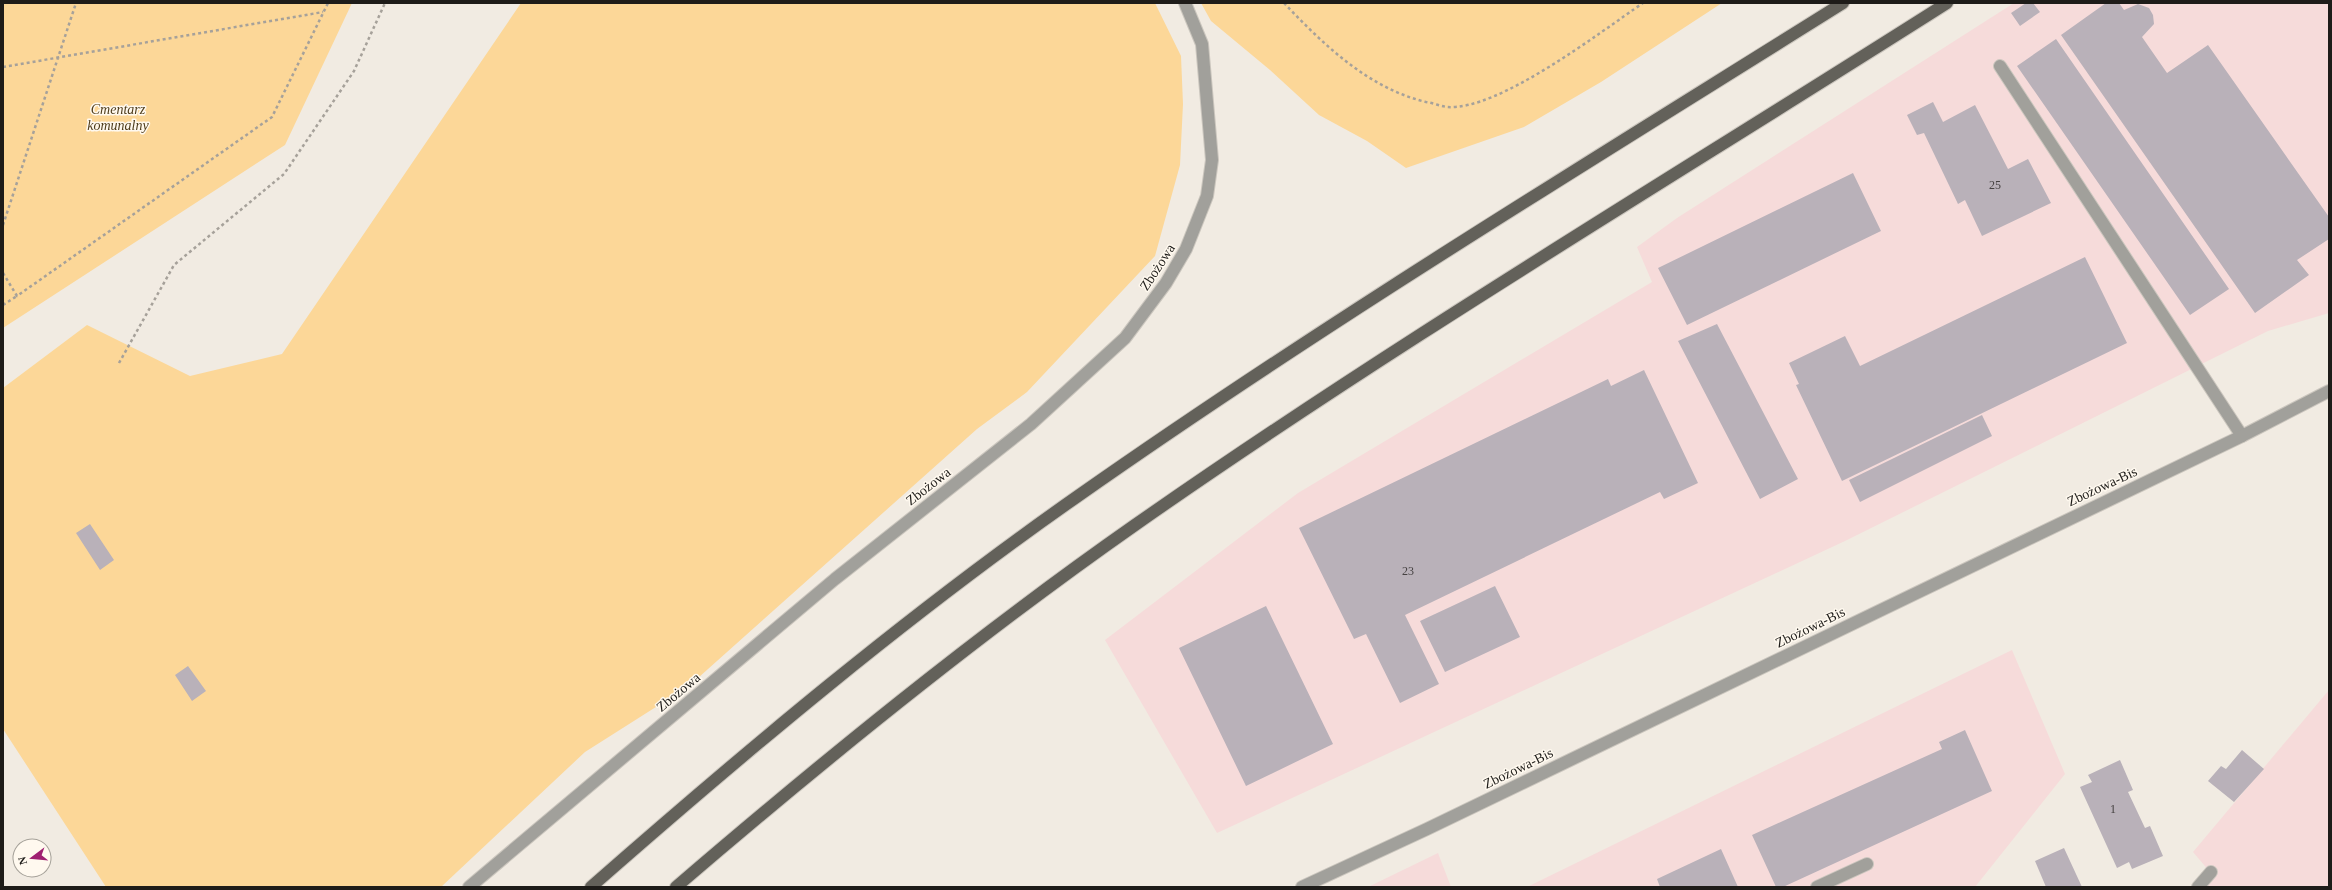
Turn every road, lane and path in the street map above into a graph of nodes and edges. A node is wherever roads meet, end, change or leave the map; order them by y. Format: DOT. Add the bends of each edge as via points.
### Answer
graph roads {
  1 [pos="76,3"];
  2 [pos="328,3"];
  3 [pos="385,3"];
  4 [pos="1185,3"];
  5 [pos="1284,3"];
  6 [pos="1643,3"];
  7 [pos="1843,3"];
  8 [pos="1947,3"];
  9 [pos="323,12"];
  10 [pos="58,59"];
  11 [pos="2000,66"];
  12 [pos="3,67"];
  13 [pos="3,225"];
  14 [pos="3,273"];
  15 [pos="18,296"];
  16 [pos="3,305"];
  17 [pos="119,363"];
  18 [pos="2329,391"];
  19 [pos="2242,436"];
  20 [pos="1867,864"];
  21 [pos="2211,872"];
  22 [pos="470,887"];
  23 [pos="592,887"];
  24 [pos="676,887"];
  25 [pos="1302,887"];
  26 [pos="1817,887"];
  27 [pos="2198,887"];
  1 -- 10 [label="path"];
  2 -- 9 [label="path"];
  3 -- 17 [label="path" via="354,71 284,174 174,265"];
  4 -- 22 [label="street, Zbożowa" via="1202,44 1212,160 1207,196 1186,249 1166,283 1125,338 1031,424 835,579"];
  5 -- 6 [label="path" via="1310,31 1358,72 1403,96 1447,107 1480,102 1512,89"];
  7 -- 23 [label="main road" via="1396,284 1214,402 1076,497 810,701"];
  8 -- 24 [label="main road" via="1369,368 1133,526 860,732"];
  9 -- 10 [label="path"];
  9 -- 15 [label="path" via="272,118"];
  10 -- 12 [label="path"];
  10 -- 13 [label="path"];
  11 -- 19 [label="street"];
  14 -- 15 [label="path"];
  15 -- 16 [label="path"];
  18 -- 19 [label="street, Zbożowa-Bis"];
  19 -- 25 [label="street, Zbożowa-Bis"];
  20 -- 26 [label="street"];
  21 -- 27 [label="street"];
}
